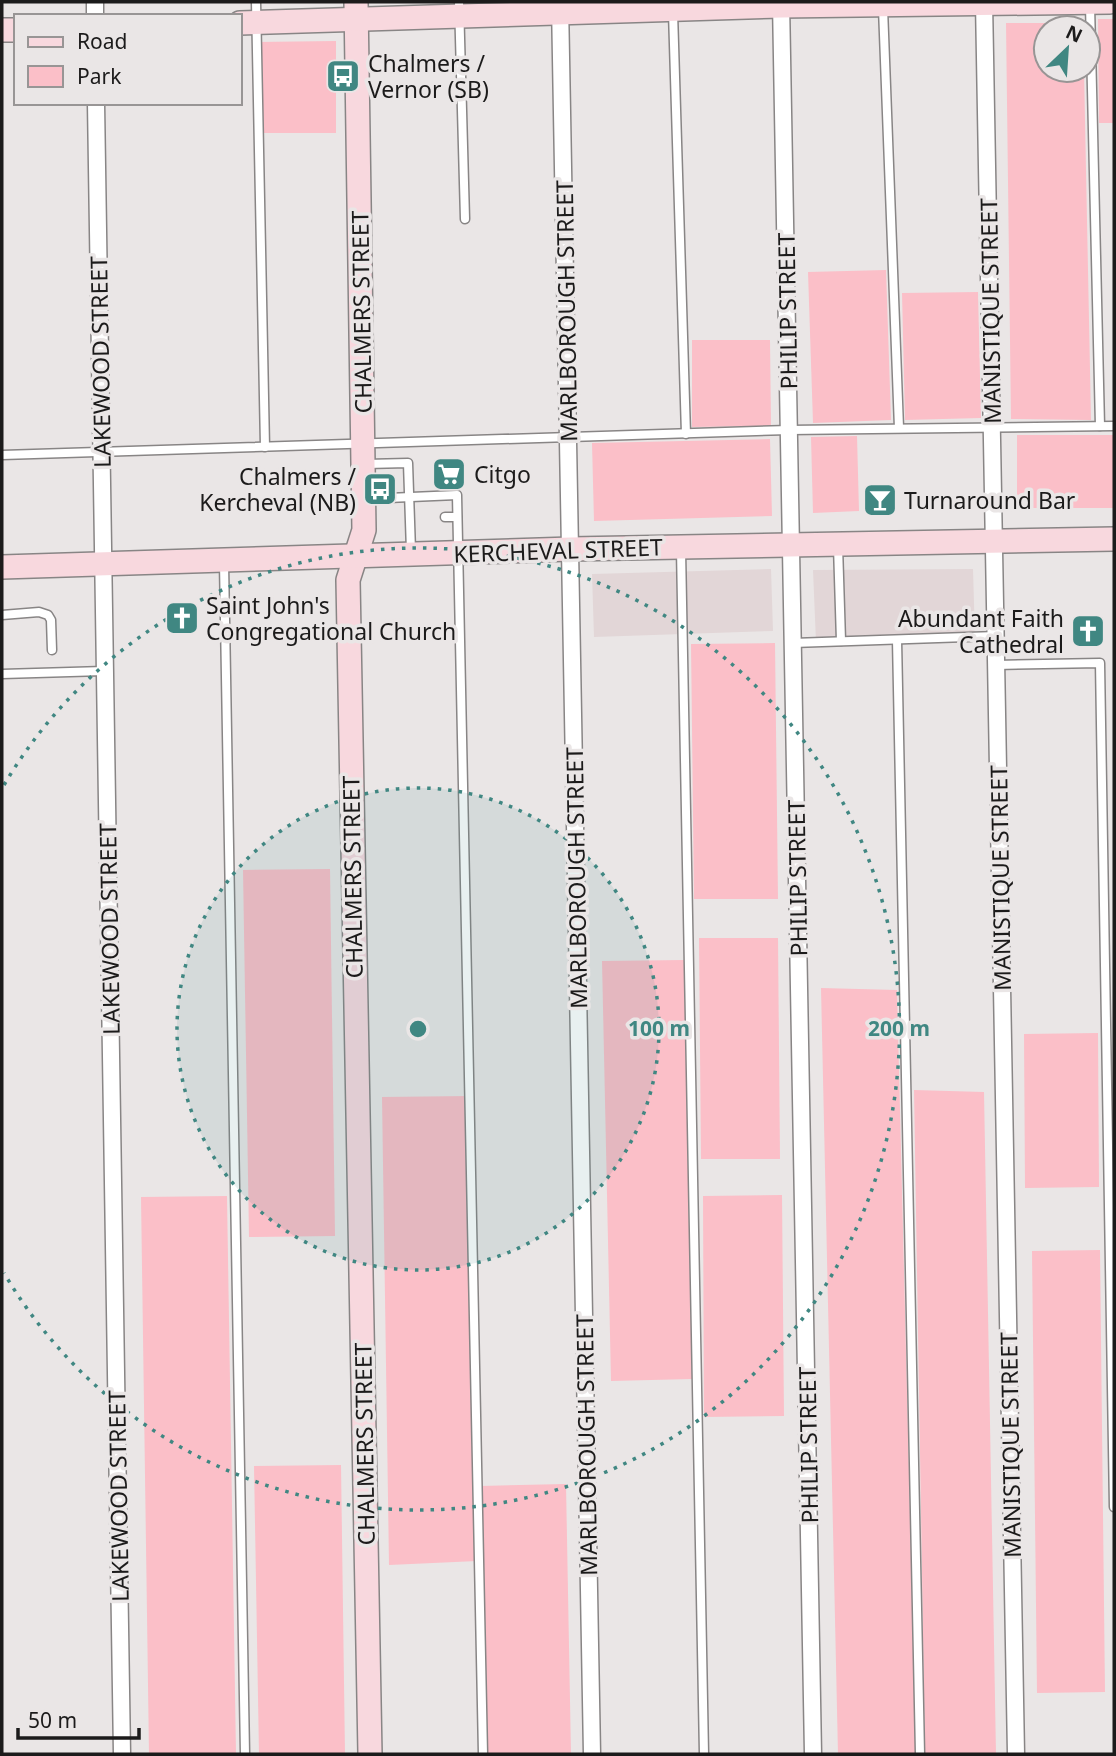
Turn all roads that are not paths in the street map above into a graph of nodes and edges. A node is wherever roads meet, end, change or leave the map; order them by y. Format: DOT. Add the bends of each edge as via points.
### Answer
graph roads {
  1 [pos="1090,2"];
  2 [pos="1110,2"];
  3 [pos="883,3"];
  4 [pos="984,3"];
  5 [pos="781,4"];
  6 [pos="673,6"];
  7 [pos="560,7"];
  8 [pos="459,9"];
  9 [pos="356,10"];
  10 [pos="250,15"];
  11 [pos="96,105"];
  12 [pos="465,219"];
  13 [pos="1100,426"];
  14 [pos="1114,426"];
  15 [pos="992,427"];
  16 [pos="899,428"];
  17 [pos="789,430"];
  18 [pos="687,434"];
  19 [pos="569,438"];
  20 [pos="265,447"];
  21 [pos="101,452"];
  22 [pos="363,454"];
  23 [pos="2,455"];
  24 [pos="410,497"];
  25 [pos="364,499"];
  26 [pos="422,517"];
  27 [pos="445,517"];
  28 [pos="457,517"];
  29 [pos="410,518"];
  30 [pos="1114,539"];
  31 [pos="994,540"];
  32 [pos="838,543"];
  33 [pos="791,544"];
  34 [pos="681,546"];
  35 [pos="571,549"];
  36 [pos="458,553"];
  37 [pos="411,554"];
  38 [pos="356,556"];
  39 [pos="224,560"];
  40 [pos="103,564"];
  41 [pos="2,567"];
  42 [pos="2,615"];
  43 [pos="996,636"];
  44 [pos="897,640"];
  45 [pos="841,641"];
  46 [pos="793,643"];
  47 [pos="52,650"];
  48 [pos="996,665"];
  49 [pos="104,671"];
  50 [pos="2,674"];
  51 [pos="1114,1507"];
  52 [pos="122,1754"];
  53 [pos="245,1754"];
  54 [pos="370,1754"];
  55 [pos="483,1754"];
  56 [pos="592,1754"];
  57 [pos="704,1754"];
  58 [pos="814,1754"];
  59 [pos="920,1754"];
  60 [pos="1016,1754"];
  1 -- 2 [label="street"];
  1 -- 4 [label="street"];
  1 -- 13 [label="lane"];
  3 -- 4 [label="street"];
  3 -- 5 [label="street"];
  3 -- 16 [label="lane"];
  4 -- 15 [label="street, MANISTIQUE STREET"];
  5 -- 6 [label="street"];
  5 -- 17 [label="street, PHILIP STREET"];
  6 -- 7 [label="street"];
  6 -- 18 [label="lane"];
  7 -- 8 [label="street"];
  7 -- 19 [label="street, MARLBOROUGH STREET"];
  8 -- 9 [label="street"];
  8 -- 12 [label="lane"];
  9 -- 10 [label="street"];
  9 -- 22 [label="street, CHALMERS STREET"];
  10 -- 20 [label="lane"];
  11 -- 21 [label="street, LAKEWOOD STREET"];
  13 -- 14 [label="lane"];
  13 -- 15 [label="lane"];
  15 -- 16 [label="lane"];
  15 -- 31 [label="street, MANISTIQUE STREET"];
  16 -- 17 [label="lane"];
  17 -- 18 [label="lane"];
  17 -- 33 [label="street, PHILIP STREET"];
  18 -- 19 [label="lane"];
  19 -- 22 [label="lane"];
  19 -- 35 [label="street, MARLBOROUGH STREET"];
  20 -- 21 [label="lane"];
  20 -- 22 [label="lane"];
  21 -- 23 [label="lane"];
  21 -- 40 [label="street, LAKEWOOD STREET"];
  22 -- 24 [label="lane" via="408,463"];
  22 -- 25 [label="street, CHALMERS STREET"];
  24 -- 25 [label="lane"];
  24 -- 28 [label="lane" via="457,495"];
  24 -- 29 [label="lane"];
  25 -- 38 [label="street, CHALMERS STREET" via="364,530"];
  26 -- 29 [label="lane"];
  27 -- 28 [label="lane"];
  28 -- 36 [label="lane"];
  29 -- 37 [label="lane"];
  30 -- 31 [label="street, KERCHEVAL STREET"];
  31 -- 32 [label="street, KERCHEVAL STREET"];
  31 -- 43 [label="street, MANISTIQUE STREET"];
  32 -- 33 [label="street, KERCHEVAL STREET"];
  32 -- 45 [label="lane"];
  33 -- 34 [label="street, KERCHEVAL STREET"];
  33 -- 46 [label="street, PHILIP STREET"];
  34 -- 35 [label="street, KERCHEVAL STREET"];
  34 -- 57 [label="lane"];
  35 -- 36 [label="street, KERCHEVAL STREET"];
  35 -- 56 [label="street, MARLBOROUGH STREET"];
  36 -- 37 [label="street, KERCHEVAL STREET"];
  36 -- 55 [label="lane"];
  37 -- 38 [label="street, KERCHEVAL STREET"];
  38 -- 39 [label="street, KERCHEVAL STREET"];
  38 -- 54 [label="street, CHALMERS STREET" via="348,580"];
  39 -- 40 [label="street, KERCHEVAL STREET"];
  39 -- 53 [label="lane"];
  40 -- 41 [label="street, KERCHEVAL STREET"];
  40 -- 49 [label="street, LAKEWOOD STREET"];
  42 -- 47 [label="lane" via="48,615"];
  43 -- 44 [label="lane"];
  43 -- 48 [label="street, MANISTIQUE STREET"];
  44 -- 45 [label="lane"];
  44 -- 59 [label="lane"];
  45 -- 46 [label="lane"];
  46 -- 58 [label="street, PHILIP STREET"];
  48 -- 51 [label="lane" via="1100,663"];
  48 -- 60 [label="street, MANISTIQUE STREET"];
  49 -- 50 [label="lane"];
  49 -- 52 [label="street, LAKEWOOD STREET"];
}
